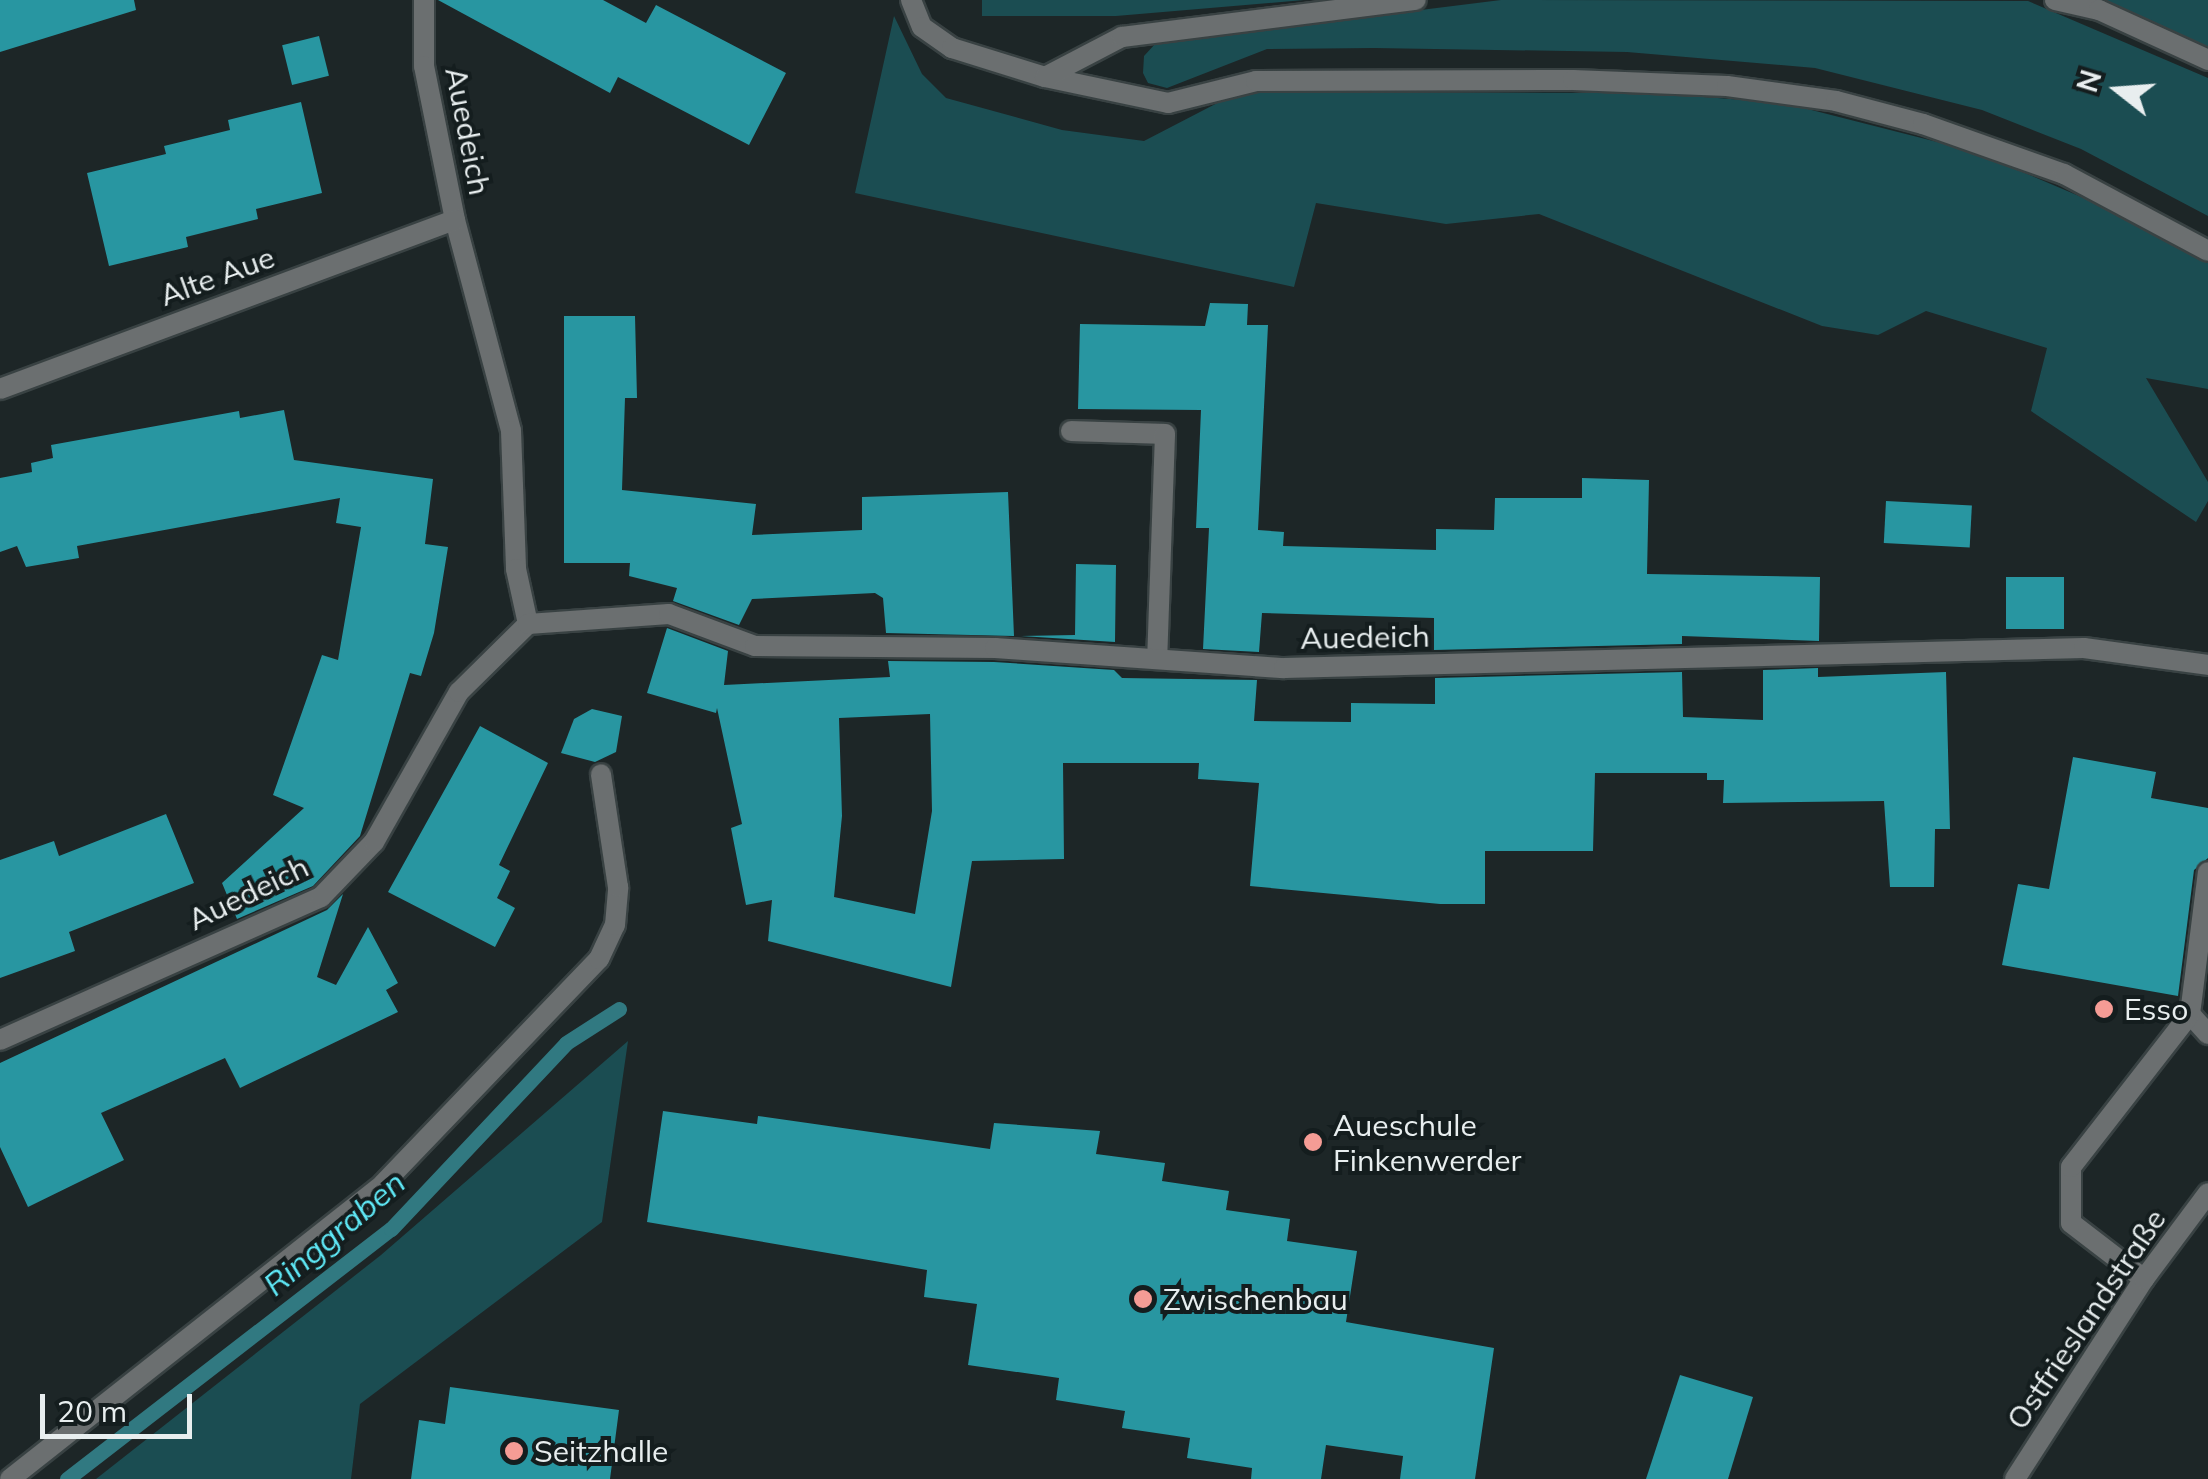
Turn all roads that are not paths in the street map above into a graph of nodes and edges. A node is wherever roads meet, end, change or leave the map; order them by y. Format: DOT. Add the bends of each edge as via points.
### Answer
graph roads {
  1 [pos="424,0"];
  2 [pos="911,0"];
  3 [pos="1416,0"];
  4 [pos="2055,0"];
  5 [pos="2208,60"];
  6 [pos="1045,77"];
  7 [pos="455,220"];
  8 [pos="2208,251"];
  9 [pos="0,389"];
  10 [pos="1071,430"];
  11 [pos="528,624"];
  12 [pos="1158,659"];
  13 [pos="2208,666"];
  14 [pos="601,774"];
  15 [pos="2208,872"];
  16 [pos="2190,1014"];
  17 [pos="2208,1034"];
  18 [pos="0,1040"];
  19 [pos="2208,1193"];
  20 [pos="2144,1279"];
  21 [pos="10,1479"];
  22 [pos="2015,1479"];
  1 -- 7 [label="street, Auedeich" via="424,66"];
  2 -- 6 [label="street" via="922,28 939,43"];
  3 -- 6 [label="street" via="1122,37"];
  4 -- 5 [label="street" via="2100,10"];
  6 -- 8 [label="street" via="1168,104 1256,81 1573,80 1785,92 1998,148 2064,174"];
  7 -- 9 [label="street, Alte Aue"];
  7 -- 11 [label="street, Auedeich" via="511,430 516,569"];
  10 -- 12 [label="street" via="1165,434"];
  11 -- 12 [label="street, Auedeich" via="669,614 754,646 995,648"];
  11 -- 18 [label="street, Auedeich" via="459,692 374,842 321,897"];
  12 -- 13 [label="street, Auedeich" via="1284,668 2084,648"];
  14 -- 21 [label="street" via="618,887 615,925 599,960 383,1184"];
  15 -- 16 [label="street"];
  16 -- 17 [label="street"];
  16 -- 20 [label="street" via="2071,1167 2071,1223"];
  19 -- 20 [label="street, Ostfrieslandstraße"];
  20 -- 22 [label="street, Ostfrieslandstraße"];
}
